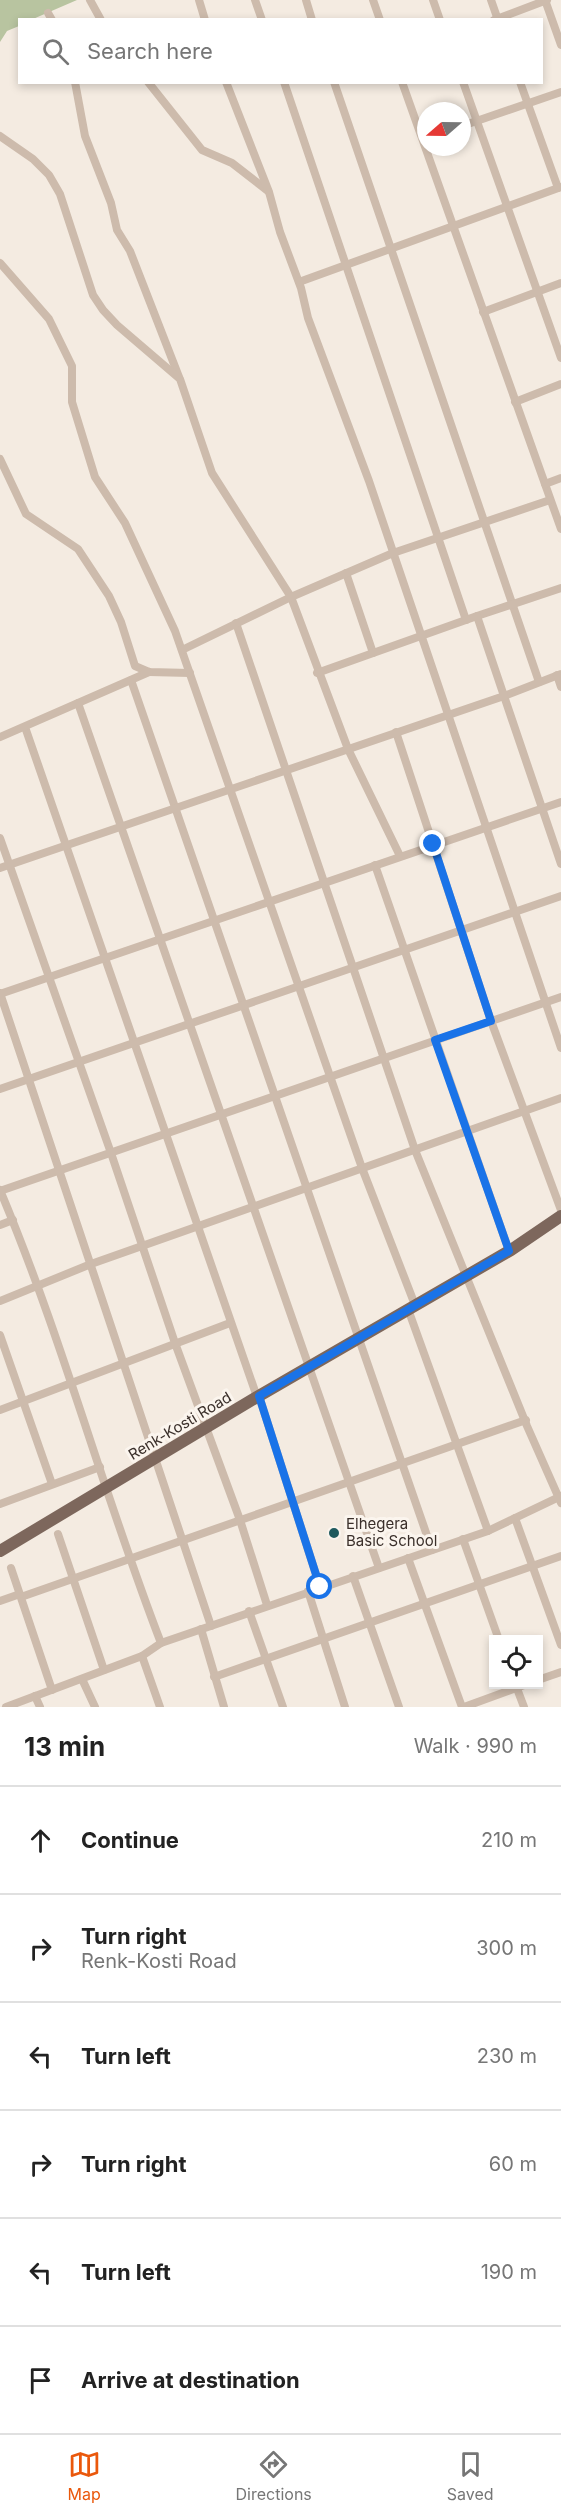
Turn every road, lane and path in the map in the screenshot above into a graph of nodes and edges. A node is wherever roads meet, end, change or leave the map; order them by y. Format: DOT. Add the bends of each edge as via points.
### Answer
graph roads {
  1 [pos="90,0"];
  2 [pos="199,0"];
  3 [pos="255,0"];
  4 [pos="306,0"];
  5 [pos="373,0"];
  6 [pos="433,0"];
  7 [pos="491,0"];
  8 [pos="546,0"];
  9 [pos="100,18"];
  10 [pos="204,18"];
  11 [pos="261,18"];
  12 [pos="311,18"];
  13 [pos="379,18"];
  14 [pos="439,18"];
  15 [pos="496,18"];
  16 [pos="499,18"];
  17 [pos="561,45"];
  18 [pos="75,84"];
  19 [pos="150,84"];
  20 [pos="227,84"];
  21 [pos="285,84"];
  22 [pos="335,84"];
  23 [pos="403,84"];
  24 [pos="463,84"];
  25 [pos="521,84"];
  26 [pos="561,92"];
  27 [pos="528,103"];
  28 [pos="476,121"];
  29 [pos="417,122"];
  30 [pos="471,123"];
  31 [pos="0,136"];
  32 [pos="429,156"];
  33 [pos="560,188"];
  34 [pos="270,192"];
  35 [pos="507,208"];
  36 [pos="453,228"];
  37 [pos="391,249"];
  38 [pos="0,263"];
  39 [pos="347,265"];
  40 [pos="299,282"];
  41 [pos="561,283"];
  42 [pos="537,292"];
  43 [pos="483,312"];
  44 [pos="561,358"];
  45 [pos="180,379"];
  46 [pos="561,384"];
  47 [pos="515,402"];
  48 [pos="0,459"];
  49 [pos="561,478"];
  50 [pos="545,484"];
  51 [pos="550,500"];
  52 [pos="484,522"];
  53 [pos="561,529"];
  54 [pos="439,538"];
  55 [pos="393,553"];
  56 [pos="346,573"];
  57 [pos="561,588"];
  58 [pos="291,597"];
  59 [pos="513,604"];
  60 [pos="477,616"];
  61 [pos="466,620"];
  62 [pos="236,623"];
  63 [pos="421,636"];
  64 [pos="182,650"];
  65 [pos="373,653"];
  66 [pos="149,672"];
  67 [pos="190,673"];
  68 [pos="317,673"];
  69 [pos="559,675"];
  70 [pos="131,680"];
  71 [pos="539,682"];
  72 [pos="561,687"];
  73 [pos="504,696"];
  74 [pos="78,703"];
  75 [pos="447,715"];
  76 [pos="25,727"];
  77 [pos="396,732"];
  78 [pos="0,738"];
  79 [pos="348,749"];
  80 [pos="286,770"];
  81 [pos="230,789"];
  82 [pos="561,802"];
  83 [pos="175,808"];
  84 [pos="542,808"];
  85 [pos="122,826"];
  86 [pos="484,827"];
  87 [pos="0,838"];
  88 [pos="433,844"];
  89 [pos="66,845"];
  90 [pos="400,856"];
  91 [pos="561,864"];
  92 [pos="9,865"];
  93 [pos="375,865"];
  94 [pos="0,868"];
  95 [pos="322,883"];
  96 [pos="561,896"];
  97 [pos="269,901"];
  98 [pos="513,913"];
  99 [pos="214,920"];
  100 [pos="461,931"];
  101 [pos="161,939"];
  102 [pos="405,950"];
  103 [pos="104,958"];
  104 [pos="352,968"];
  105 [pos="48,977"];
  106 [pos="298,987"];
  107 [pos="0,994"];
  108 [pos="561,997"];
  109 [pos="545,1002"];
  110 [pos="243,1005"];
  111 [pos="491,1021"];
  112 [pos="190,1024"];
  113 [pos="435,1040"];
  114 [pos="133,1043"];
  115 [pos="561,1048"];
  116 [pos="383,1058"];
  117 [pos="78,1062"];
  118 [pos="330,1077"];
  119 [pos="28,1079"];
  120 [pos="0,1089"];
  121 [pos="273,1096"];
  122 [pos="561,1098"];
  123 [pos="524,1112"];
  124 [pos="221,1115"];
  125 [pos="467,1131"];
  126 [pos="165,1134"];
  127 [pos="415,1150"];
  128 [pos="111,1153"];
  129 [pos="362,1168"];
  130 [pos="58,1171"];
  131 [pos="305,1188"];
  132 [pos="0,1191"];
  133 [pos="252,1207"];
  134 [pos="561,1209"];
  135 [pos="561,1216"];
  136 [pos="13,1220"];
  137 [pos="0,1225"];
  138 [pos="196,1227"];
  139 [pos="142,1246"];
  140 [pos="509,1251"];
  141 [pos="91,1264"];
  142 [pos="467,1275"];
  143 [pos="38,1287"];
  144 [pos="0,1301"];
  145 [pos="411,1307"];
  146 [pos="230,1323"];
  147 [pos="0,1335"];
  148 [pos="358,1338"];
  149 [pos="175,1343"];
  150 [pos="123,1362"];
  151 [pos="310,1366"];
  152 [pos="73,1384"];
  153 [pos="258,1396"];
  154 [pos="23,1402"];
  155 [pos="0,1410"];
  156 [pos="526,1420"];
  157 [pos="207,1428"];
  158 [pos="458,1444"];
  159 [pos="156,1458"];
  160 [pos="402,1463"];
  161 [pos="100,1467"];
  162 [pos="350,1482"];
  163 [pos="52,1484"];
  164 [pos="107,1486"];
  165 [pos="560,1499"];
  166 [pos="294,1501"];
  167 [pos="0,1504"];
  168 [pos="515,1518"];
  169 [pos="240,1520"];
  170 [pos="488,1531"];
  171 [pos="58,1534"];
  172 [pos="184,1539"];
  173 [pos="463,1539"];
  174 [pos="432,1550"];
  175 [pos="0,1551"];
  176 [pos="561,1556"];
  177 [pos="131,1558"];
  178 [pos="408,1558"];
  179 [pos="532,1566"];
  180 [pos="11,1568"];
  181 [pos="379,1568"];
  182 [pos="354,1576"];
  183 [pos="74,1578"];
  184 [pos="479,1585"];
  185 [pos="320,1587"];
  186 [pos="308,1592"];
  187 [pos="21,1596"];
  188 [pos="0,1601"];
  189 [pos="425,1604"];
  190 [pos="267,1605"];
  191 [pos="249,1611"];
  192 [pos="370,1623"];
  193 [pos="211,1626"];
  194 [pos="201,1629"];
  195 [pos="497,1635"];
  196 [pos="323,1639"];
  197 [pos="161,1643"];
  198 [pos="561,1645"];
  199 [pos="142,1656"];
  200 [pos="266,1659"];
  201 [pos="104,1670"];
  202 [pos="561,1672"];
  203 [pos="214,1677"];
  204 [pos="82,1678"];
  205 [pos="543,1678"];
  206 [pos="508,1689"];
  207 [pos="517,1689"];
  208 [pos="51,1690"];
  209 [pos="35,1696"];
  210 [pos="6,1707"];
  211 [pos="40,1707"];
  212 [pos="95,1707"];
  213 [pos="160,1707"];
  214 [pos="224,1707"];
  215 [pos="283,1707"];
  216 [pos="345,1707"];
  217 [pos="399,1707"];
  218 [pos="463,1707"];
  219 [pos="524,1707"];
  1 -- 9 [label="street"];
  2 -- 10 [label="street"];
  3 -- 11 [label="street"];
  4 -- 12 [label="street"];
  5 -- 13 [label="street"];
  6 -- 14 [label="street"];
  7 -- 15 [label="street"];
  8 -- 16 [label="street"];
  8 -- 17 [label="street"];
  18 -- 45 [label="street" via="85,136 111,203 117,230 130,251"];
  19 -- 34 [label="street" via="202,150 232,163"];
  20 -- 34 [label="street"];
  21 -- 39 [label="street"];
  22 -- 37 [label="street"];
  23 -- 29 [label="street"];
  24 -- 28 [label="street"];
  25 -- 27 [label="street"];
  26 -- 27 [label="street"];
  27 -- 28 [label="street"];
  27 -- 33 [label="street"];
  28 -- 30 [label="street"];
  28 -- 35 [label="street"];
  31 -- 45 [label="street" via="49,175 60,194 93,295 103,310"];
  32 -- 36 [label="street"];
  33 -- 35 [label="street"];
  34 -- 40 [label="street"];
  35 -- 36 [label="street"];
  35 -- 42 [label="street"];
  36 -- 37 [label="street"];
  36 -- 43 [label="street"];
  37 -- 39 [label="street"];
  37 -- 52 [label="street"];
  38 -- 64 [label="street" via="49,319 72,366 72,402 95,477 125,523"];
  39 -- 40 [label="street"];
  39 -- 54 [label="street"];
  40 -- 55 [label="street" via="308,318"];
  41 -- 42 [label="street"];
  42 -- 43 [label="street"];
  42 -- 44 [label="street"];
  43 -- 47 [label="street"];
  45 -- 58 [label="street" via="219,488"];
  46 -- 47 [label="street"];
  47 -- 50 [label="street"];
  48 -- 66 [label="street" via="26,514 78,549 109,596 135,666"];
  49 -- 50 [label="street"];
  50 -- 51 [label="street"];
  51 -- 52 [label="street"];
  51 -- 53 [label="street"];
  52 -- 54 [label="street"];
  52 -- 59 [label="street"];
  54 -- 55 [label="street"];
  54 -- 61 [label="street"];
  55 -- 56 [label="street"];
  55 -- 63 [label="street"];
  56 -- 58 [label="street"];
  56 -- 65 [label="street"];
  57 -- 59 [label="street"];
  58 -- 62 [label="street"];
  58 -- 68 [label="street"];
  59 -- 60 [label="street"];
  59 -- 71 [label="street"];
  60 -- 61 [label="street"];
  60 -- 73 [label="street"];
  61 -- 63 [label="street"];
  62 -- 64 [label="street"];
  62 -- 80 [label="street"];
  63 -- 65 [label="street"];
  63 -- 75 [label="street"];
  64 -- 67 [label="street"];
  65 -- 68 [label="street"];
  66 -- 67 [label="street"];
  66 -- 70 [label="street"];
  67 -- 81 [label="street"];
  68 -- 79 [label="street"];
  69 -- 71 [label="street"];
  69 -- 72 [label="street"];
  70 -- 74 [label="street"];
  70 -- 83 [label="street"];
  71 -- 73 [label="street"];
  73 -- 75 [label="street"];
  73 -- 84 [label="street"];
  74 -- 76 [label="street"];
  74 -- 85 [label="street"];
  75 -- 77 [label="street"];
  75 -- 86 [label="street"];
  76 -- 78 [label="street"];
  76 -- 89 [label="street"];
  77 -- 79 [label="street"];
  77 -- 88 [label="street"];
  79 -- 80 [label="street"];
  79 -- 90 [label="street"];
  80 -- 81 [label="street"];
  80 -- 95 [label="street"];
  81 -- 83 [label="street"];
  81 -- 97 [label="street"];
  82 -- 84 [label="street"];
  83 -- 85 [label="street"];
  83 -- 99 [label="street"];
  84 -- 86 [label="street"];
  84 -- 91 [label="street"];
  85 -- 89 [label="street"];
  85 -- 101 [label="street"];
  86 -- 88 [label="street"];
  86 -- 98 [label="street"];
  87 -- 92 [label="street"];
  88 -- 90 [label="street"];
  88 -- 100 [label="street"];
  89 -- 92 [label="street"];
  89 -- 103 [label="street"];
  90 -- 93 [label="street"];
  92 -- 94 [label="street"];
  92 -- 105 [label="street"];
  93 -- 95 [label="street"];
  93 -- 102 [label="street"];
  95 -- 97 [label="street"];
  95 -- 104 [label="street"];
  96 -- 98 [label="street"];
  97 -- 99 [label="street"];
  97 -- 106 [label="street"];
  98 -- 100 [label="street"];
  98 -- 109 [label="street"];
  99 -- 101 [label="street"];
  99 -- 110 [label="street"];
  100 -- 102 [label="street"];
  100 -- 111 [label="street"];
  101 -- 103 [label="street"];
  101 -- 112 [label="street"];
  102 -- 104 [label="street"];
  102 -- 113 [label="street"];
  103 -- 105 [label="street"];
  103 -- 114 [label="street"];
  104 -- 106 [label="street"];
  104 -- 116 [label="street"];
  105 -- 107 [label="street"];
  105 -- 117 [label="street"];
  106 -- 110 [label="street"];
  106 -- 118 [label="street"];
  107 -- 119 [label="street"];
  108 -- 109 [label="street"];
  109 -- 111 [label="street"];
  109 -- 115 [label="street"];
  110 -- 112 [label="street"];
  110 -- 121 [label="street"];
  111 -- 113 [label="street"];
  111 -- 123 [label="street"];
  112 -- 114 [label="street"];
  112 -- 124 [label="street"];
  113 -- 116 [label="street"];
  113 -- 125 [label="street"];
  114 -- 117 [label="street"];
  114 -- 126 [label="street"];
  116 -- 118 [label="street"];
  116 -- 127 [label="street"];
  117 -- 119 [label="street"];
  117 -- 128 [label="street"];
  118 -- 121 [label="street"];
  118 -- 129 [label="street"];
  119 -- 120 [label="street"];
  119 -- 130 [label="street"];
  121 -- 124 [label="street"];
  121 -- 131 [label="street"];
  122 -- 123 [label="street"];
  123 -- 125 [label="street"];
  123 -- 134 [label="street"];
  124 -- 126 [label="street"];
  124 -- 133 [label="street"];
  125 -- 127 [label="street"];
  125 -- 140 [label="street"];
  126 -- 128 [label="street"];
  126 -- 138 [label="street"];
  127 -- 129 [label="street"];
  127 -- 142 [label="street"];
  128 -- 130 [label="street"];
  128 -- 139 [label="street"];
  129 -- 131 [label="street"];
  129 -- 145 [label="street"];
  130 -- 132 [label="street"];
  130 -- 141 [label="street"];
  131 -- 133 [label="street"];
  131 -- 148 [label="street"];
  132 -- 136 [label="street"];
  133 -- 138 [label="street"];
  133 -- 151 [label="street"];
  135 -- 140 [label="main road, Renk-Kosti Road"];
  136 -- 137 [label="street"];
  136 -- 143 [label="street"];
  138 -- 139 [label="street"];
  138 -- 146 [label="street"];
  139 -- 141 [label="street"];
  139 -- 149 [label="street"];
  140 -- 142 [label="main road, Renk-Kosti Road"];
  141 -- 143 [label="street"];
  141 -- 150 [label="street"];
  142 -- 145 [label="main road, Renk-Kosti Road"];
  142 -- 156 [label="street"];
  143 -- 144 [label="street"];
  143 -- 152 [label="street"];
  145 -- 148 [label="main road, Renk-Kosti Road"];
  145 -- 158 [label="street"];
  146 -- 149 [label="street"];
  146 -- 153 [label="street"];
  147 -- 154 [label="street"];
  148 -- 151 [label="main road, Renk-Kosti Road"];
  148 -- 160 [label="street"];
  149 -- 150 [label="street"];
  149 -- 157 [label="street"];
  150 -- 152 [label="street"];
  150 -- 159 [label="street"];
  151 -- 153 [label="main road, Renk-Kosti Road"];
  151 -- 162 [label="street"];
  152 -- 154 [label="street"];
  152 -- 161 [label="street"];
  153 -- 157 [label="main road, Renk-Kosti Road"];
  153 -- 166 [label="street"];
  154 -- 155 [label="street"];
  154 -- 163 [label="street"];
  156 -- 158 [label="street"];
  156 -- 165 [label="street"];
  157 -- 159 [label="main road, Renk-Kosti Road"];
  157 -- 169 [label="street"];
  158 -- 160 [label="street"];
  158 -- 170 [label="street"];
  159 -- 164 [label="main road, Renk-Kosti Road"];
  159 -- 172 [label="street"];
  160 -- 162 [label="street"];
  160 -- 174 [label="street"];
  161 -- 163 [label="street"];
  161 -- 164 [label="street"];
  162 -- 166 [label="street"];
  162 -- 181 [label="street"];
  163 -- 167 [label="street"];
  164 -- 175 [label="main road, Renk-Kosti Road"];
  164 -- 177 [label="street"];
  165 -- 168 [label="street"];
  166 -- 169 [label="street"];
  166 -- 185 [label="street"];
  168 -- 170 [label="street"];
  168 -- 179 [label="street"];
  169 -- 172 [label="street"];
  169 -- 190 [label="street"];
  170 -- 173 [label="street"];
  171 -- 183 [label="street"];
  172 -- 177 [label="street"];
  172 -- 193 [label="street"];
  173 -- 174 [label="street"];
  173 -- 184 [label="street"];
  174 -- 178 [label="street"];
  176 -- 179 [label="street"];
  177 -- 183 [label="street"];
  177 -- 197 [label="street"];
  178 -- 181 [label="street"];
  178 -- 189 [label="street"];
  179 -- 184 [label="street"];
  179 -- 198 [label="street"];
  180 -- 187 [label="street"];
  181 -- 182 [label="street"];
  182 -- 185 [label="street"];
  182 -- 192 [label="street"];
  183 -- 187 [label="street"];
  183 -- 201 [label="street"];
  184 -- 189 [label="street"];
  184 -- 195 [label="street"];
  185 -- 186 [label="street"];
  186 -- 190 [label="street"];
  186 -- 196 [label="street"];
  187 -- 188 [label="street"];
  187 -- 208 [label="street"];
  189 -- 192 [label="street"];
  189 -- 218 [label="street"];
  190 -- 191 [label="street"];
  191 -- 193 [label="street"];
  191 -- 200 [label="street"];
  192 -- 196 [label="street"];
  192 -- 217 [label="street"];
  193 -- 194 [label="street"];
  194 -- 197 [label="street"];
  194 -- 203 [label="street"];
  196 -- 200 [label="street"];
  196 -- 216 [label="street"];
  197 -- 199 [label="street"];
  199 -- 201 [label="street"];
  199 -- 213 [label="street"];
  200 -- 203 [label="street"];
  200 -- 215 [label="street"];
  201 -- 204 [label="street"];
  202 -- 205 [label="street"];
  203 -- 214 [label="street"];
  204 -- 208 [label="street"];
  204 -- 212 [label="street"];
  206 -- 218 [label="street"];
  207 -- 219 [label="street"];
  208 -- 209 [label="street"];
  209 -- 210 [label="street"];
  209 -- 211 [label="street"];
}
